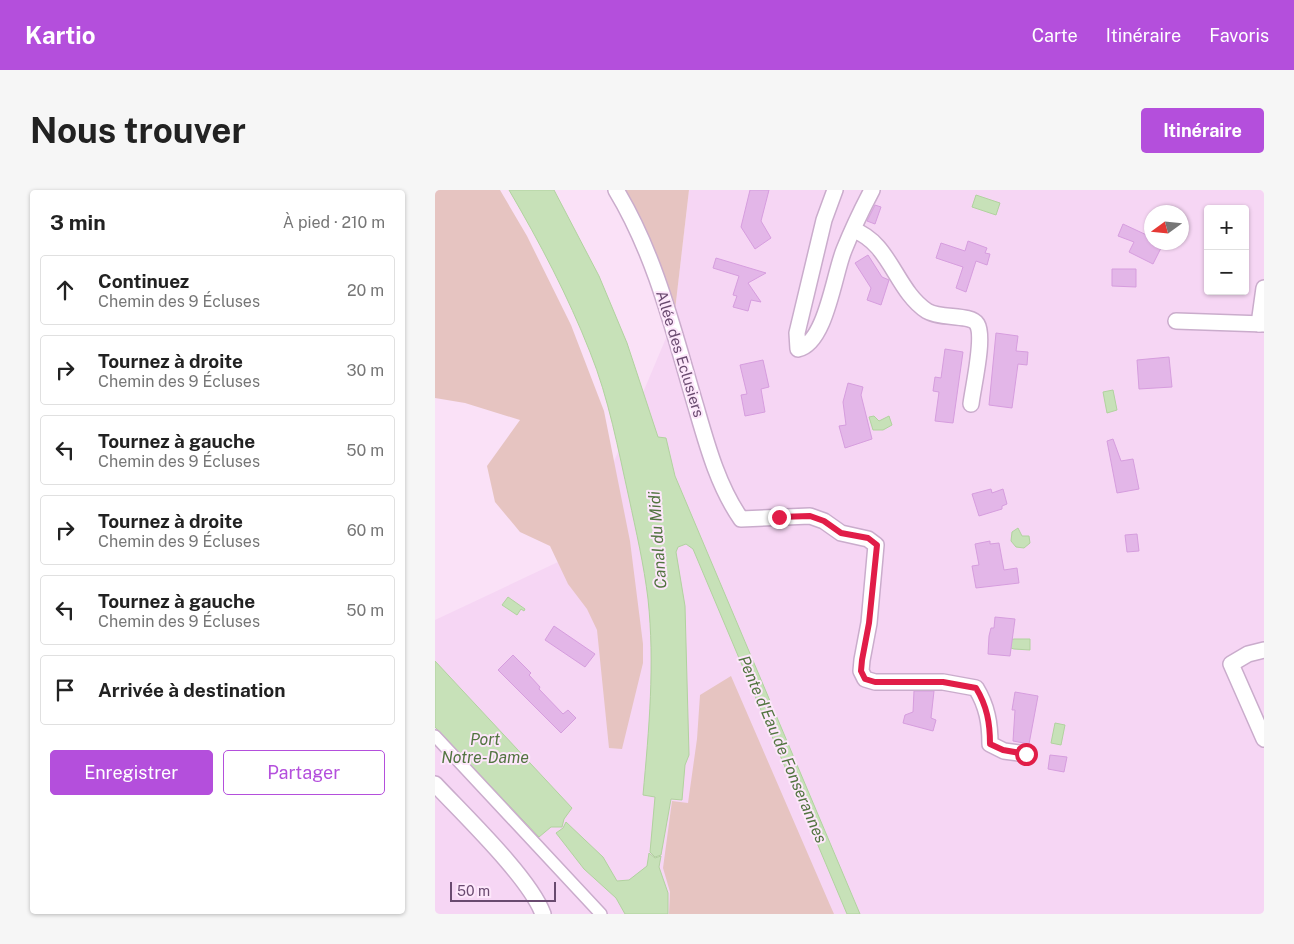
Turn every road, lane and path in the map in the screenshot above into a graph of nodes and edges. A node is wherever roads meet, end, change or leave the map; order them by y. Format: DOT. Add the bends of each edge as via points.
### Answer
graph roads {
  1 [pos="616,190"];
  2 [pos="835,190"];
  3 [pos="872,190"];
  4 [pos="853,230"];
  5 [pos="1264,288"];
  6 [pos="1176,321"];
  7 [pos="1262,324"];
  8 [pos="971,404"];
  9 [pos="1264,650"];
  10 [pos="435,736"];
  11 [pos="1264,738"];
  12 [pos="1026,754"];
  13 [pos="435,784"];
  14 [pos="543,914"];
  15 [pos="601,914"];
  1 -- 12 [label="street, Allée des Eclusiers" via="658,278 711,458 733,509 741,519 810,516 841,533 868,538 877,545 861,671 865,679 875,682 943,682 976,688 985,703 990,744"];
  2 -- 4 [label="street" via="824,220 797,333 798,349 813,341"];
  3 -- 4 [label="street"];
  4 -- 8 [label="street" via="876,245 909,293 925,310 937,316 971,318 977,324 980,336"];
  5 -- 7 [label="street"];
  6 -- 7 [label="street"];
  9 -- 11 [label="street" via="1248,654 1231,664"];
  10 -- 15 [label="street"];
  13 -- 14 [label="street" via="512,869"];
}
